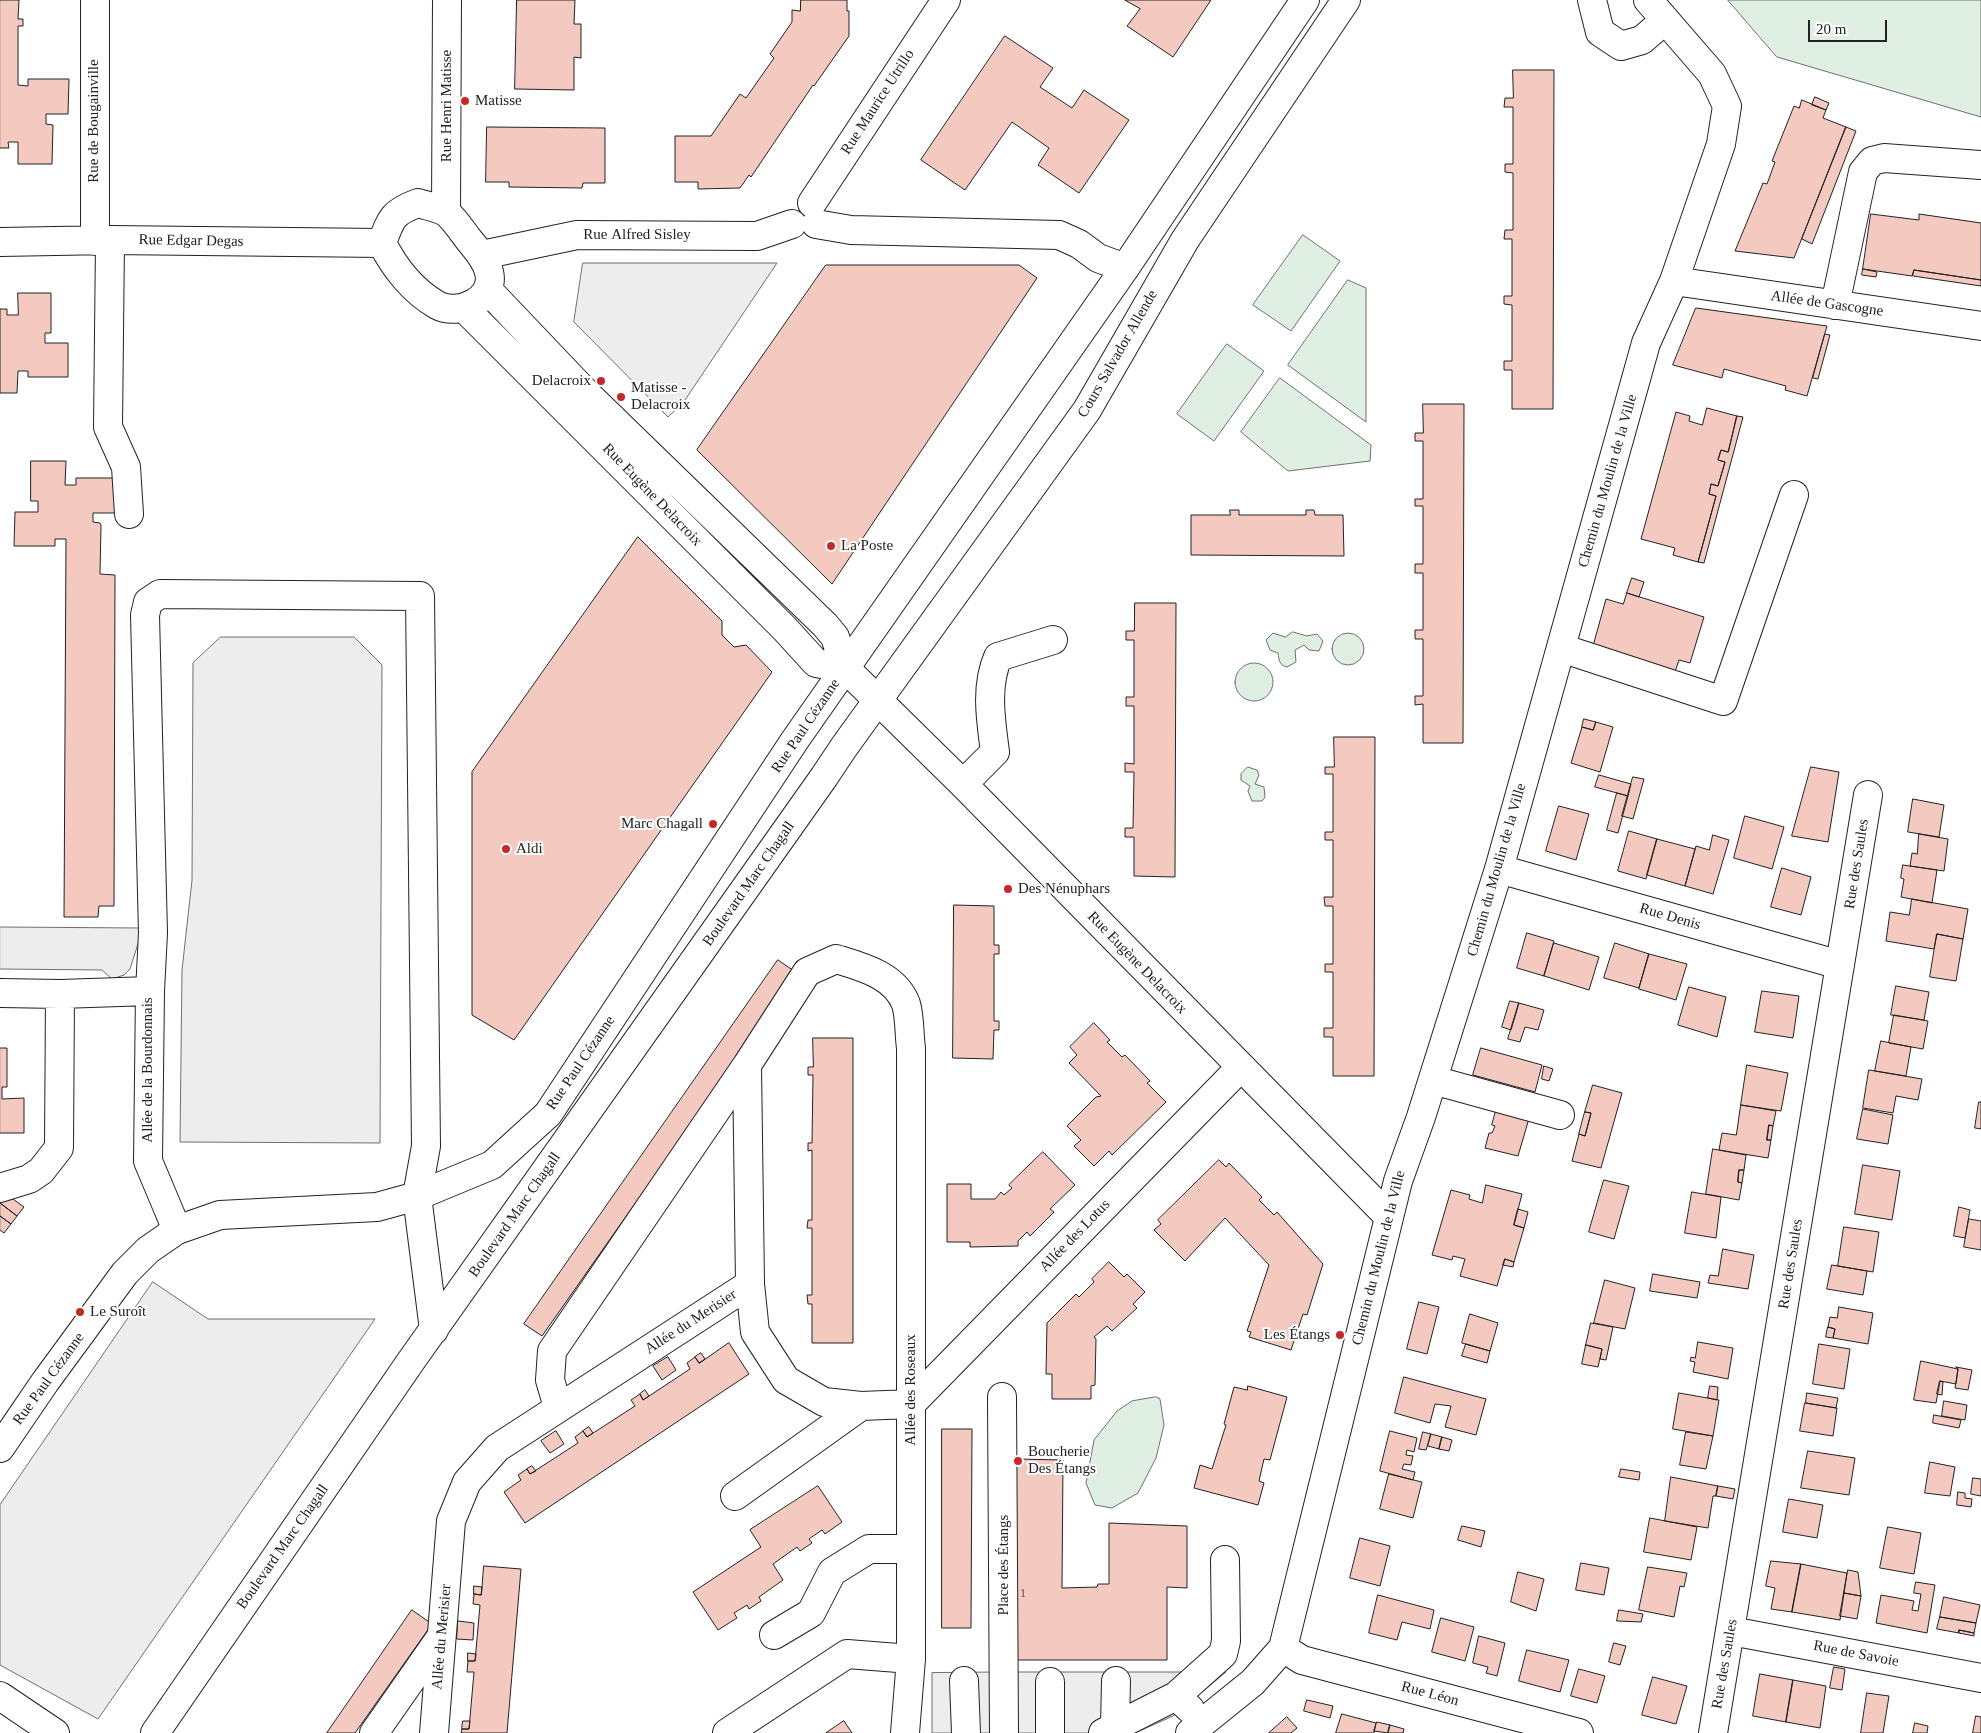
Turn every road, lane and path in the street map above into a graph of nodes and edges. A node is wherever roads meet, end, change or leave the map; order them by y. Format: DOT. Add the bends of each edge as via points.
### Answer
graph roads {
  1 [pos="95,0"];
  2 [pos="447,0"];
  3 [pos="946,0"];
  4 [pos="1305,0"];
  5 [pos="1346,0"];
  6 [pos="1592,0"];
  7 [pos="1648,0"];
  8 [pos="1665,20"];
  9 [pos="1981,165"];
  10 [pos="446,212"];
  11 [pos="807,217"];
  12 [pos="102,240"];
  13 [pos="0,242"];
  14 [pos="382,243"];
  15 [pos="482,255"];
  16 [pos="1125,268"];
  17 [pos="1674,281"];
  18 [pos="488,290"];
  19 [pos="1835,305"];
  20 [pos="465,309"];
  21 [pos="1981,326"];
  22 [pos="1794,495"];
  23 [pos="129,514"];
  24 [pos="1053,640"];
  25 [pos="1561,648"];
  26 [pos="845,668"];
  27 [pos="877,699"];
  28 [pos="963,784"];
  29 [pos="1868,795"];
  30 [pos="1499,869"];
  31 [pos="1840,965"];
  32 [pos="150,991"];
  33 [pos="0,993"];
  34 [pos="60,994"];
  35 [pos="747,1065"];
  36 [pos="1240,1068"];
  37 [pos="1433,1080"];
  38 [pos="1560,1115"];
  39 [pos="0,1188"];
  40 [pos="417,1196"];
  41 [pos="1388,1216"];
  42 [pos="178,1230"];
  43 [pos="750,1284"];
  44 [pos="434,1330"];
  45 [pos="1002,1397"];
  46 [pos="911,1404"];
  47 [pos="861,1406"];
  48 [pos="558,1407"];
  49 [pos="0,1448"];
  50 [pos="735,1496"];
  51 [pos="911,1549"];
  52 [pos="1225,1560"];
  53 [pos="1731,1631"];
  54 [pos="774,1635"];
  55 [pos="441,1637"];
  56 [pos="1283,1648"];
  57 [pos="911,1659"];
  58 [pos="1981,1678"];
  59 [pos="964,1681"];
  60 [pos="1050,1682"];
  61 [pos="1116,1682"];
  62 [pos="0,1696"];
  63 [pos="1176,1696"];
  64 [pos="1198,1728"];
  65 [pos="1109,1730"];
  66 [pos="55,1733"];
  67 [pos="156,1733"];
  68 [pos="374,1733"];
  69 [pos="434,1733"];
  70 [pos="727,1733"];
  71 [pos="905,1733"];
  72 [pos="966,1733"];
  73 [pos="1004,1733"];
  74 [pos="1050,1733"];
  75 [pos="1579,1733"];
  76 [pos="1713,1733"];
  1 -- 12 [label="street, Rue de Bougainville"];
  2 -- 10 [label="street, Rue Henri Matisse"];
  3 -- 11 [label="street, Rue Maurice Utrillo"];
  4 -- 16 [label="street"];
  5 -- 27 [label="street, Cours Salvador Allende" via="1184,240 1087,410"];
  6 -- 8 [label="street" via="1600,32 1620,46 1642,40"];
  7 -- 8 [label="street, Chemin du Moulin de la Ville"];
  8 -- 17 [label="street, Chemin du Moulin de la Ville" via="1712,74 1727,106 1721,144"];
  9 -- 19 [label="street" via="1884,158 1872,161 1863,172"];
  10 -- 14 [label="street" via="418,203 400,210 388,225"];
  10 -- 15 [label="street"];
  11 -- 15 [label="street, Rue Alfred Sisley" via="757,236 577,234"];
  11 -- 16 [label="street" via="851,230 1059,235 1080,244 1098,258"];
  12 -- 13 [label="street, Rue Edgar Degas"];
  12 -- 14 [label="street, Rue Edgar Degas"];
  12 -- 23 [label="street, Rue de Bougainville" via="108,427 126,468"];
  14 -- 20 [label="street" via="391,262 438,306"];
  15 -- 18 [label="street" via="490,273"];
  16 -- 26 [label="street"];
  17 -- 19 [label="street, Allée de Gascogne"];
  17 -- 25 [label="street, Chemin du Moulin de la Ville" via="1646,343"];
  18 -- 20 [label="street"];
  18 -- 26 [label="street, Rue Eugène Delacroix" via="586,393 825,624 835,637"];
  19 -- 21 [label="street, Allée de Gascogne"];
  20 -- 26 [label="street, Rue Eugène Delacroix" via="816,663"];
  22 -- 25 [label="street" via="1724,701"];
  24 -- 28 [label="street" via="998,658 991,673 990,693 995,752"];
  25 -- 30 [label="street, Chemin du Moulin de la Ville"];
  26 -- 27 [label="street, Rue Eugène Delacroix"];
  26 -- 40 [label="street, Rue Paul Cézanne" via="548,1114 492,1165"];
  27 -- 28 [label="street, Rue Eugène Delacroix"];
  27 -- 44 [label="street, Boulevard Marc Chagall"];
  28 -- 36 [label="street, Rue Eugène Delacroix"];
  29 -- 31 [label="street, Rue des Saules"];
  30 -- 31 [label="street, Rue Denis"];
  30 -- 37 [label="street, Chemin du Moulin de la Ville"];
  31 -- 53 [label="street, Rue des Saules"];
  32 -- 34 [label="street, Allée de la Bourdonnais"];
  32 -- 40 [label="street" via="153,933 145,615 148,602 160,594 420,596 426,1146"];
  32 -- 42 [label="street, Allée de la Bourdonnais" via="148,1161"];
  33 -- 34 [label="street, Allée de la Bourdonnais"];
  34 -- 39 [label="street" via="59,1148 41,1171 29,1179"];
  35 -- 43 [label="street, Allée du Merisier"];
  35 -- 46 [label="street, Allée des Roseaux" via="807,972 836,959 868,968 890,982 906,1004 911,1048"];
  35 -- 48 [label="street" via="552,1351 550,1380"];
  36 -- 41 [label="street, Rue Eugène Delacroix"];
  36 -- 46 [label="street, Allée des Lotus"];
  37 -- 38 [label="street"];
  37 -- 41 [label="street, Chemin du Moulin de la Ville"];
  40 -- 42 [label="street, Rue Paul Cézanne" via="377,1207 220,1215"];
  40 -- 44 [label="street"];
  41 -- 56 [label="street, Chemin du Moulin de la Ville"];
  42 -- 49 [label="street, Rue Paul Cézanne" via="148,1250 125,1273"];
  43 -- 47 [label="street" via="755,1332 786,1380 824,1402"];
  43 -- 48 [label="street, Allée du Merisier"];
  44 -- 67 [label="street, Boulevard Marc Chagall"];
  45 -- 73 [label="street, Place des Étangs"];
  46 -- 47 [label="street"];
  46 -- 51 [label="street, Allée des Roseaux"];
  47 -- 50 [label="street"];
  48 -- 55 [label="street, Allée du Merisier" via="498,1448 467,1482 451,1521"];
  51 -- 54 [label="street" via="869,1549 832,1572 811,1613"];
  51 -- 57 [label="street, Allée des Roseaux"];
  52 -- 63 [label="street" via="1226,1641 1223,1654"];
  53 -- 58 [label="street, Rue de Savoie"];
  53 -- 76 [label="street, Rue des Saules"];
  55 -- 68 [label="street"];
  55 -- 69 [label="street, Allée du Merisier"];
  56 -- 64 [label="street, Chemin du Moulin de la Ville" via="1253,1682"];
  56 -- 75 [label="street, Rue Léon" via="1302,1660"];
  57 -- 70 [label="street" via="848,1654"];
  57 -- 71 [label="street, Allée des Roseaux"];
  59 -- 72 [label="street"];
  60 -- 74 [label="street"];
  61 -- 65 [label="street"];
  62 -- 66 [label="street"];
  63 -- 64 [label="street"];
  63 -- 65 [label="street"];
}
